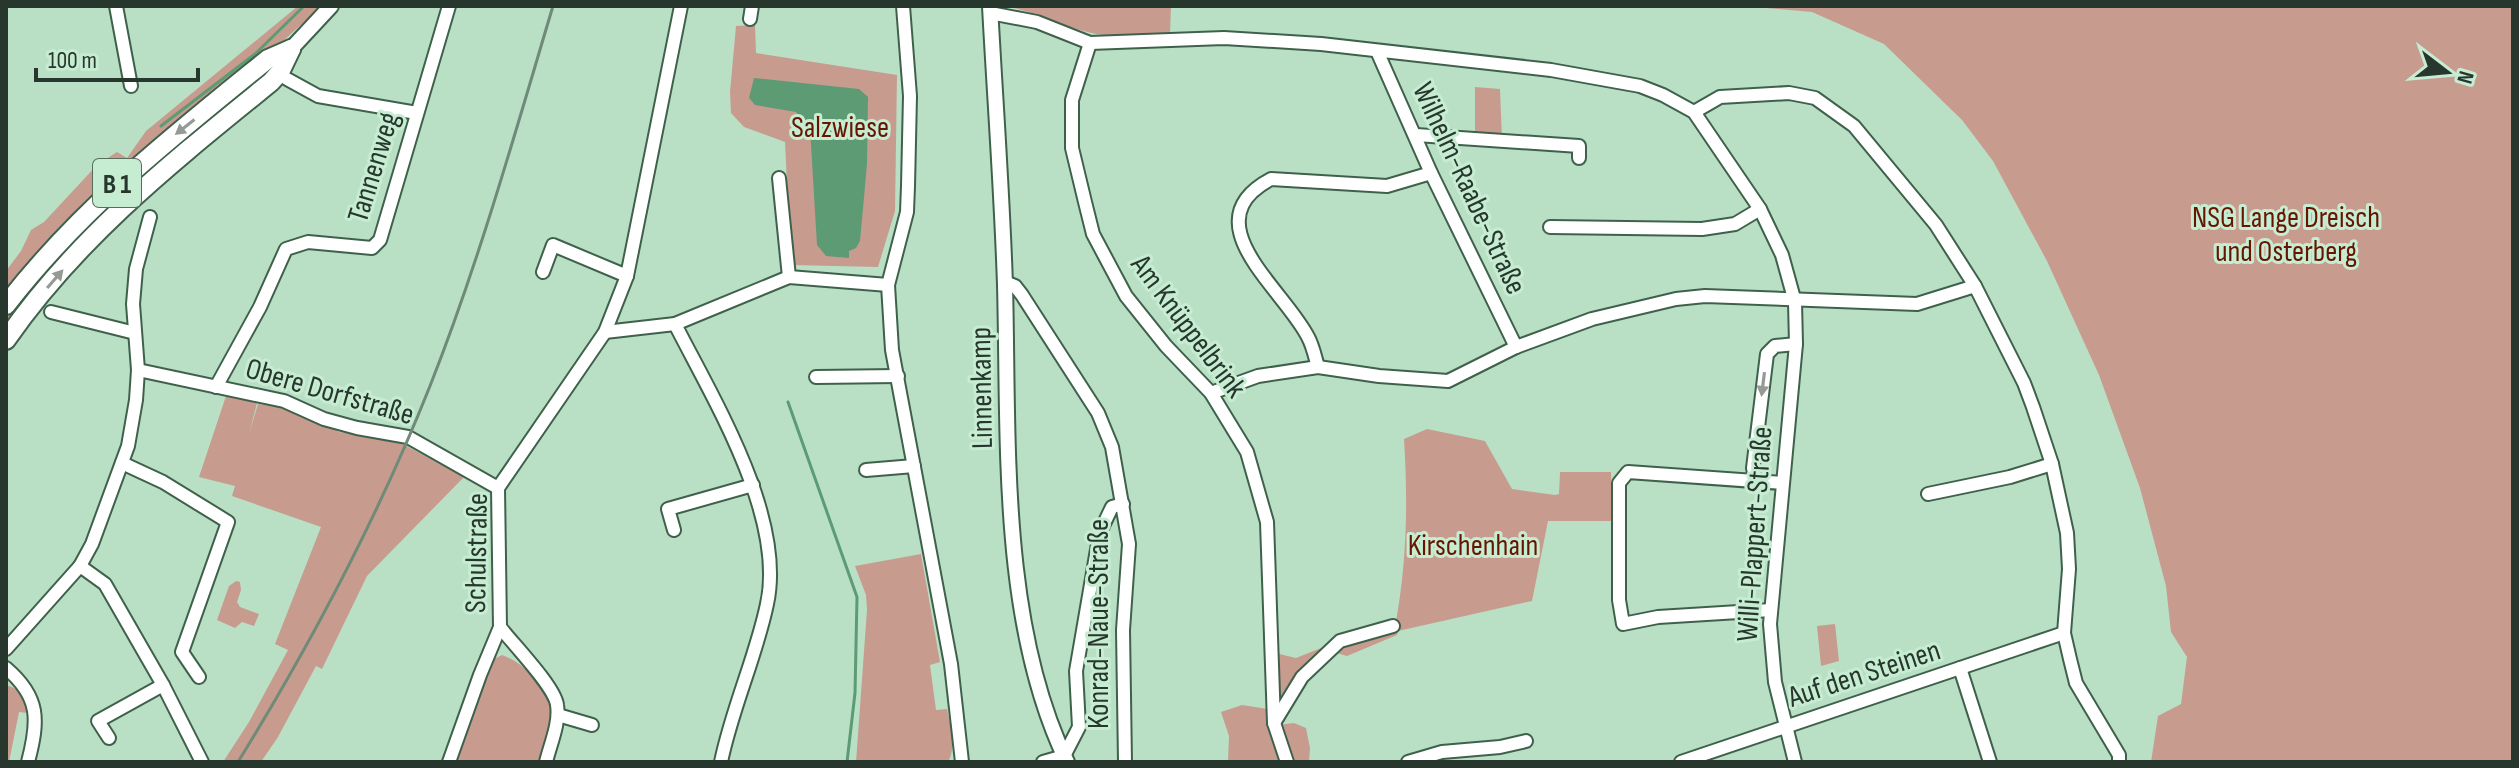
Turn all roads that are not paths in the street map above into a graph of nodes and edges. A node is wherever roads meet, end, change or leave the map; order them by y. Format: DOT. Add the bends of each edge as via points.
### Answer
graph roads {
  1 [pos="116,6"];
  2 [pos="331,6"];
  3 [pos="449,6"];
  4 [pos="681,6"];
  5 [pos="903,6"];
  6 [pos="990,9"];
  7 [pos="1090,43"];
  8 [pos="291,49"];
  9 [pos="1377,51"];
  10 [pos="287,79"];
  11 [pos="131,86"];
  12 [pos="1694,112"];
  13 [pos="417,113"];
  14 [pos="1416,135"];
  15 [pos="1579,158"];
  16 [pos="1431,173"];
  17 [pos="779,178"];
  18 [pos="1760,209"];
  19 [pos="150,217"];
  20 [pos="1550,227"];
  21 [pos="543,272"];
  22 [pos="627,276"];
  23 [pos="789,277"];
  24 [pos="1005,282"];
  25 [pos="888,285"];
  26 [pos="1975,286"];
  27 [pos="1795,302"];
  28 [pos="6,305"];
  29 [pos="51,312"];
  30 [pos="675,324"];
  31 [pos="605,332"];
  32 [pos="135,333"];
  33 [pos="6,340"];
  34 [pos="1796,344"];
  35 [pos="1516,347"];
  36 [pos="1318,367"];
  37 [pos="138,370"];
  38 [pos="898,376"];
  39 [pos="816,377"];
  40 [pos="216,387"];
  41 [pos="1211,393"];
  42 [pos="122,463"];
  43 [pos="2052,464"];
  44 [pos="914,466"];
  45 [pos="866,470"];
  46 [pos="1756,483"];
  47 [pos="1782,483"];
  48 [pos="753,485"];
  49 [pos="498,488"];
  50 [pos="1928,494"];
  51 [pos="1123,504"];
  52 [pos="674,530"];
  53 [pos="80,566"];
  54 [pos="1771,610"];
  55 [pos="1393,626"];
  56 [pos="500,627"];
  57 [pos="2064,633"];
  58 [pos="6,649"];
  59 [pos="6,668"];
  60 [pos="1960,668"];
  61 [pos="199,677"];
  62 [pos="163,685"];
  63 [pos="558,715"];
  64 [pos="1274,723"];
  65 [pos="592,725"];
  66 [pos="1786,726"];
  67 [pos="109,738"];
  68 [pos="1526,741"];
  69 [pos="1066,759"];
  70 [pos="28,762"];
  71 [pos="202,762"];
  72 [pos="449,762"];
  73 [pos="546,762"];
  74 [pos="721,762"];
  75 [pos="962,762"];
  76 [pos="1043,762"];
  77 [pos="1125,762"];
  78 [pos="1287,762"];
  79 [pos="1408,762"];
  80 [pos="1681,762"];
  81 [pos="1795,762"];
  82 [pos="1990,762"];
  83 [pos="2119,762"];
  1 -- 11 [label="street"];
  2 -- 8 [label="main road, B 1"];
  3 -- 13 [label="street, Tannenweg"];
  4 -- 22 [label="street, Schulstraße"];
  5 -- 25 [label="street" via="910,96 907,212"];
  6 -- 7 [label="street"];
  6 -- 24 [label="main road, Linnenkamp"];
  7 -- 9 [label="street" via="1224,38"];
  7 -- 41 [label="street, Am Knüppelbrink" via="1072,100 1072,148 1093,234 1126,296"];
  8 -- 28 [label="highway, B 1, one-way" via="268,59 120,180 64,235"];
  33 -- 8 [label="highway, B 1, one-way" via="97,232 271,82"];
  9 -- 12 [label="street" via="1602,78 1640,86"];
  9 -- 14 [label="street, Wilhelm-Raabe-Straße"];
  10 -- 13 [label="street" via="318,96"];
  12 -- 18 [label="street, Willi-Plappert-Straße"];
  12 -- 26 [label="street" via="1720,97 1789,93 1815,98 1854,126 1936,225"];
  13 -- 40 [label="street, Tannenweg" via="380,240 372,248 308,242 286,249"];
  14 -- 15 [label="street" via="1579,146"];
  14 -- 16 [label="street, Wilhelm-Raabe-Straße"];
  16 -- 35 [label="street, Wilhelm-Raabe-Straße"];
  16 -- 36 [label="street" via="1387,186 1271,179 1240,204 1238,224 1246,251 1308,337"];
  17 -- 23 [label="street"];
  18 -- 20 [label="street" via="1735,224 1702,229"];
  18 -- 27 [label="street, Willi-Plappert-Straße" via="1782,255"];
  19 -- 32 [label="street" via="136,269"];
  21 -- 22 [label="street" via="553,245"];
  22 -- 31 [label="street, Schulstraße"];
  23 -- 25 [label="street"];
  23 -- 30 [label="street"];
  24 -- 51 [label="street, Konrad-Naue-Straße" via="1022,295 1107,429"];
  24 -- 69 [label="main road, Linnenkamp" via="1010,491 1021,602 1042,691"];
  25 -- 38 [label="street"];
  26 -- 27 [label="street" via="1917,304"];
  26 -- 43 [label="street" via="2024,383"];
  27 -- 34 [label="street, Willi-Plappert-Straße"];
  27 -- 35 [label="street" via="1676,299 1592,319"];
  29 -- 32 [label="street"];
  30 -- 31 [label="street"];
  30 -- 48 [label="street"];
  31 -- 49 [label="street, Schulstraße"];
  32 -- 37 [label="street"];
  34 -- 46 [label="street, Willi-Plappert-Straße, one-way" via="1773,347 1766,358 1753,468"];
  34 -- 47 [label="street, Willi-Plappert-Straße"];
  35 -- 36 [label="street" via="1448,381"];
  36 -- 41 [label="street" via="1258,376"];
  37 -- 40 [label="street, Obere Dorfstraße"];
  37 -- 42 [label="street"];
  38 -- 39 [label="street"];
  38 -- 44 [label="street"];
  40 -- 49 [label="street, Obere Dorfstraße" via="284,401 357,428 408,437"];
  41 -- 64 [label="street, Am Knüppelbrink" via="1247,452 1267,522"];
  42 -- 53 [label="street"];
  42 -- 61 [label="street" via="228,522 182,652"];
  43 -- 50 [label="street"];
  43 -- 57 [label="street" via="2067,533"];
  44 -- 45 [label="street"];
  44 -- 75 [label="street" via="951,664"];
  46 -- 47 [label="street"];
  46 -- 54 [label="street" via="1628,472 1619,483 1619,600 1623,624"];
  47 -- 54 [label="street, Willi-Plappert-Straße"];
  48 -- 52 [label="street" via="668,509"];
  48 -- 74 [label="street" via="768,543 768,602"];
  49 -- 56 [label="street, Schulstraße"];
  51 -- 69 [label="street" via="1112,507 1100,532 1076,671 1079,727"];
  51 -- 77 [label="street, Konrad-Naue-Straße" via="1130,566 1123,630"];
  53 -- 58 [label="street"];
  53 -- 62 [label="street" via="105,584"];
  54 -- 66 [label="street, Willi-Plappert-Straße" via="1772,667"];
  55 -- 64 [label="street" via="1340,641 1302,677"];
  56 -- 63 [label="street" via="549,687"];
  56 -- 72 [label="street, Schulstraße"];
  57 -- 60 [label="street, Auf den Steinen"];
  57 -- 83 [label="street" via="2076,683"];
  59 -- 70 [label="street" via="33,700"];
  60 -- 66 [label="street, Auf den Steinen"];
  60 -- 82 [label="street"];
  62 -- 67 [label="street" via="98,721"];
  62 -- 71 [label="street"];
  63 -- 65 [label="street"];
  63 -- 73 [label="street"];
  64 -- 78 [label="street, Am Knüppelbrink"];
  66 -- 80 [label="street, Auf den Steinen"];
  66 -- 81 [label="street, Willi-Plappert-Straße"];
  68 -- 79 [label="street"];
  69 -- 76 [label="street"];
}
